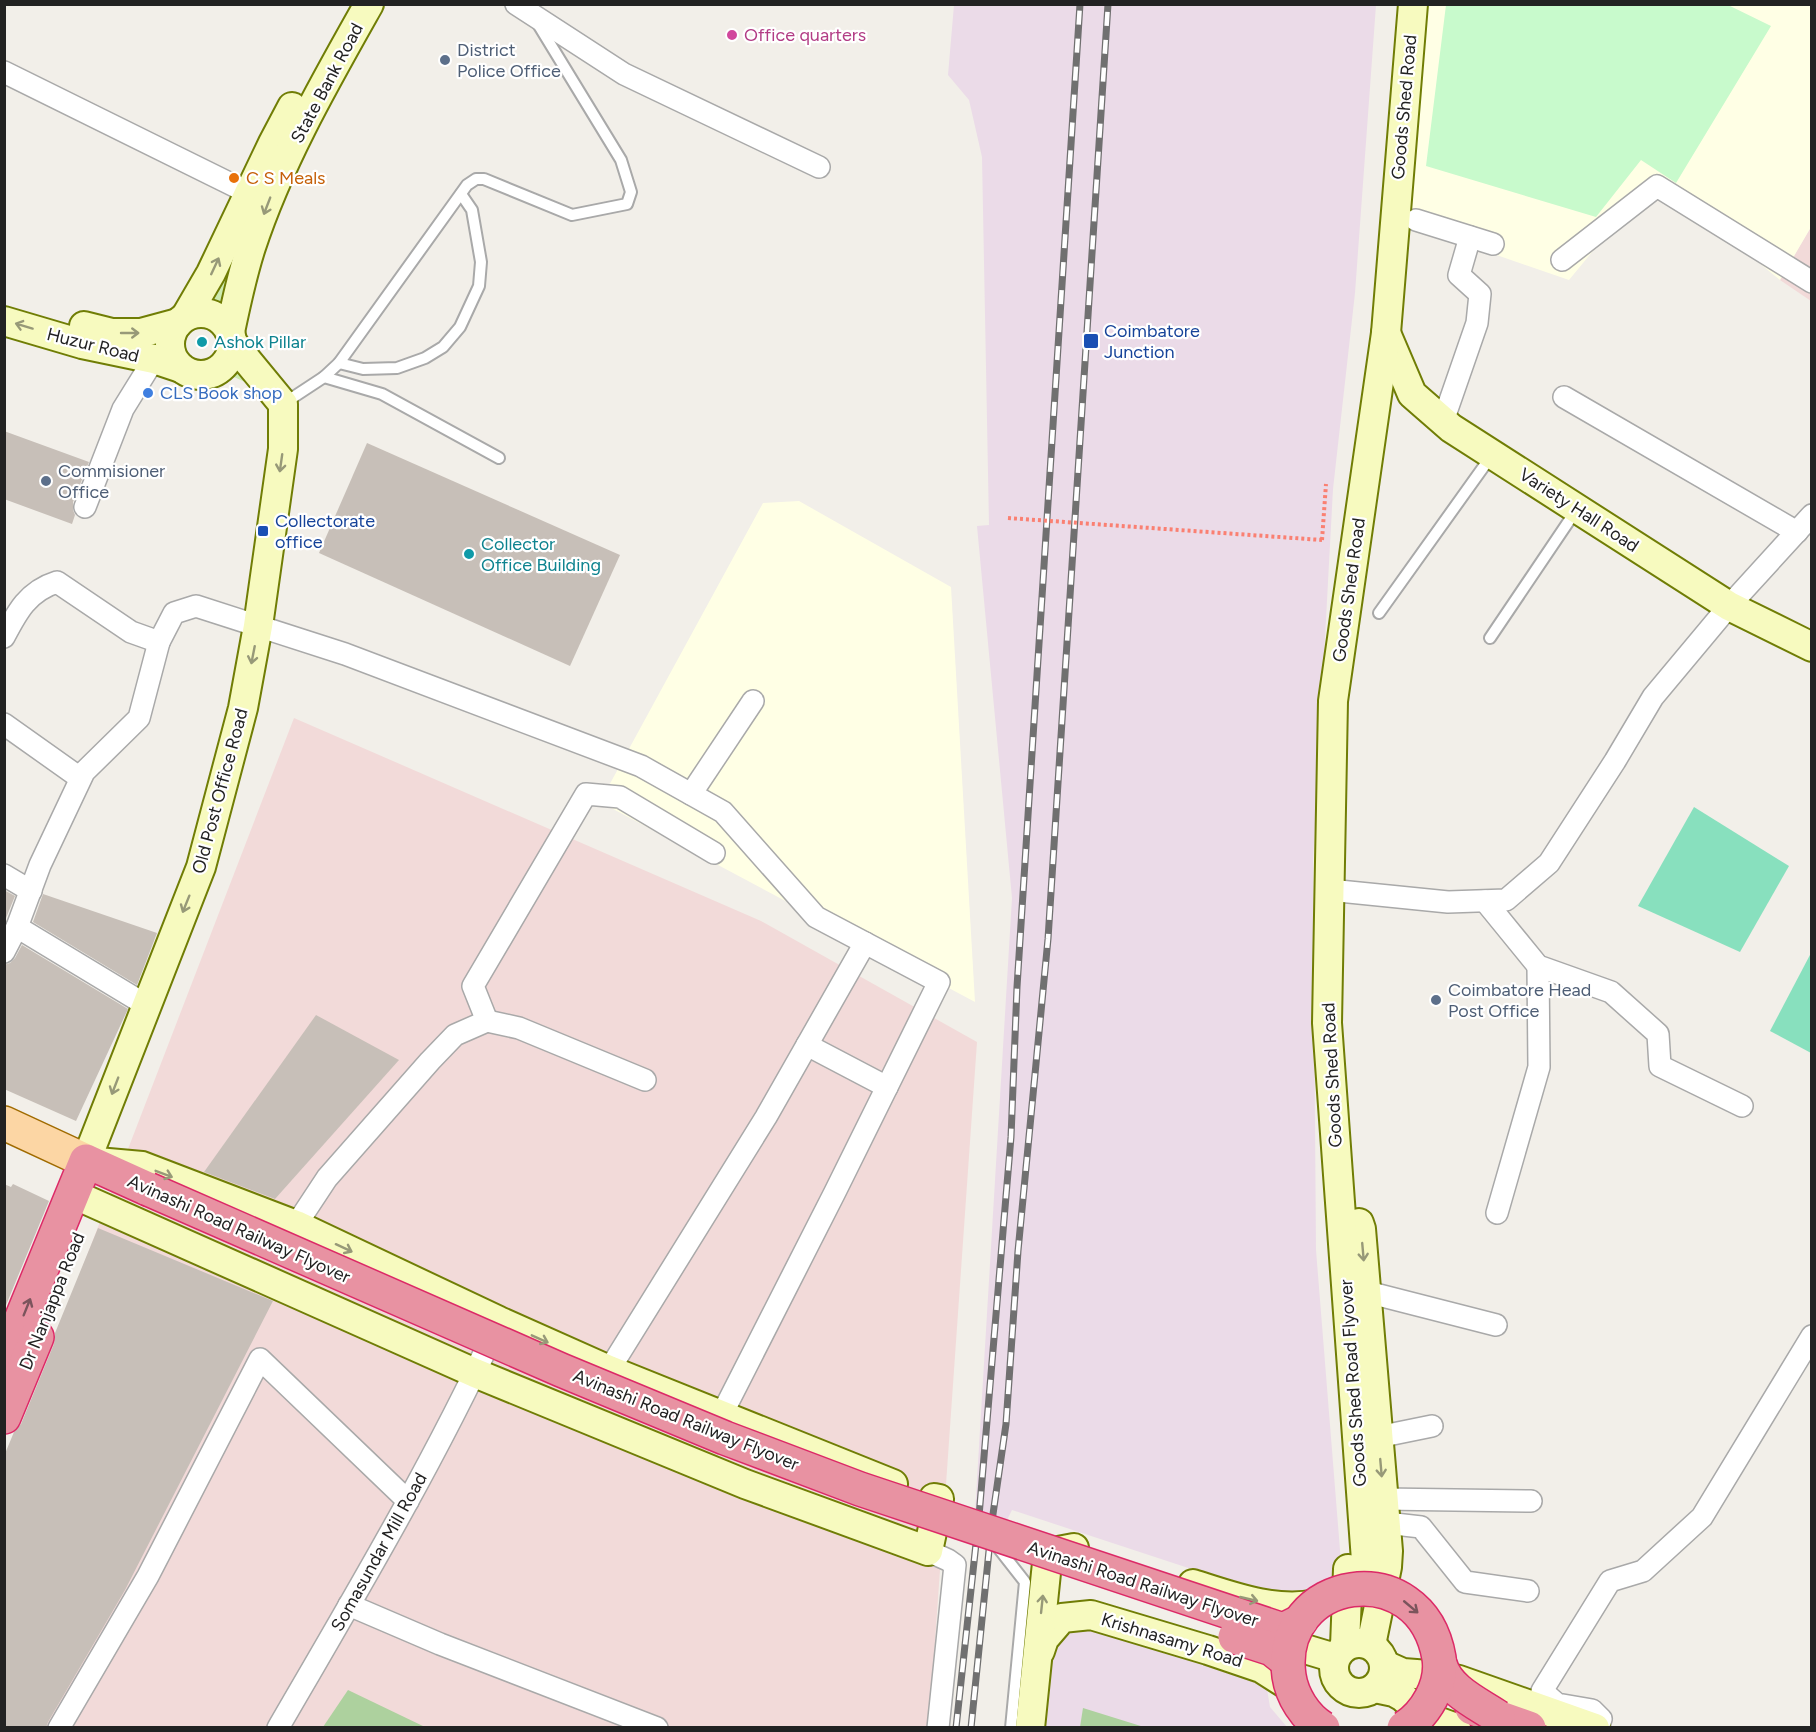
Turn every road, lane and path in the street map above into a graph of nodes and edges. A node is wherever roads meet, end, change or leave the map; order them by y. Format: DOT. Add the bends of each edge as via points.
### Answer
graph roads {
  1 [pos="347,4"];
  2 [pos="369,4"];
  3 [pos="1413,4"];
  4 [pos="524,10"];
  5 [pos="4,72"];
  6 [pos="819,167"];
  7 [pos="249,192"];
  8 [pos="461,194"];
  9 [pos="1416,220"];
  10 [pos="1470,237"];
  11 [pos="1492,244"];
  12 [pos="1562,260"];
  13 [pos="1812,282"];
  14 [pos="4,300"];
  15 [pos="182,319"];
  16 [pos="4,321"];
  17 [pos="1386,333"];
  18 [pos="231,337"];
  19 [pos="154,359"];
  20 [pos="339,363"];
  21 [pos="181,368"];
  22 [pos="210,374"];
  23 [pos="324,377"];
  24 [pos="1564,397"];
  25 [pos="283,404"];
  26 [pos="1443,421"];
  27 [pos="1492,454"];
  28 [pos="499,458"];
  29 [pos="1326,484"];
  30 [pos="86,507"];
  31 [pos="1578,509"];
  32 [pos="1812,515"];
  33 [pos="1008,518"];
  34 [pos="1797,532"];
  35 [pos="1729,606"];
  36 [pos="1379,613"];
  37 [pos="258,626"];
  38 [pos="4,637"];
  39 [pos="1490,638"];
  40 [pos="159,642"];
  41 [pos="1812,648"];
  42 [pos="753,701"];
  43 [pos="4,724"];
  44 [pos="81,778"];
  45 [pos="691,794"];
  46 [pos="714,853"];
  47 [pos="4,875"];
  48 [pos="1329,890"];
  49 [pos="31,891"];
  50 [pos="1485,901"];
  51 [pos="17,927"];
  52 [pos="865,943"];
  53 [pos="4,952"];
  54 [pos="1538,966"];
  55 [pos="146,1005"];
  56 [pos="487,1021"];
  57 [pos="807,1045"];
  58 [pos="645,1080"];
  59 [pos="887,1087"];
  60 [pos="1742,1106"];
  61 [pos="4,1123"];
  62 [pos="4,1144"];
  63 [pos="1338,1178"];
  64 [pos="86,1183"];
  65 [pos="1497,1213"];
  66 [pos="296,1225"];
  67 [pos="1367,1292"];
  68 [pos="499,1321"];
  69 [pos="1496,1325"];
  70 [pos="1812,1336"];
  71 [pos="4,1361"];
  72 [pos="481,1361"];
  73 [pos="519,1363"];
  74 [pos="609,1370"];
  75 [pos="721,1416"];
  76 [pos="4,1417"];
  77 [pos="1432,1426"];
  78 [pos="1378,1437"];
  79 [pos="408,1501"];
  80 [pos="1531,1501"];
  81 [pos="1384,1511"];
  82 [pos="999,1549"];
  83 [pos="928,1551"];
  84 [pos="1368,1588"];
  85 [pos="1528,1591"];
  86 [pos="350,1605"];
  87 [pos="1298,1644"];
  88 [pos="1362,1660"];
  89 [pos="1037,1662"];
  90 [pos="1440,1664"];
  91 [pos="1429,1702"];
  92 [pos="1498,1717"];
  93 [pos="59,1728"];
  94 [pos="278,1728"];
  95 [pos="657,1728"];
  96 [pos="938,1728"];
  97 [pos="1011,1728"];
  98 [pos="1030,1728"];
  99 [pos="1323,1728"];
  100 [pos="1404,1728"];
  101 [pos="1456,1728"];
  102 [pos="1529,1728"];
  103 [pos="1596,1728"];
  1 -- 7 [label="main road, State Bank Road"];
  2 -- 18 [label="main road, State Bank Road, one-way" via="271,196 251,246"];
  3 -- 17 [label="main road, Goods Shed Road"];
  4 -- 6 [label="street" via="624,74"];
  4 -- 8 [label="lane" via="621,160 631,192 627,204 572,216 484,179 476,179"];
  5 -- 7 [label="street"];
  15 -- 7 [label="main road, State Bank Road, one-way" via="212,273"];
  8 -- 20 [label="lane"];
  8 -- 20 [label="lane" via="472,210 481,262 479,286 460,327 425,358 397,368 363,369"];
  9 -- 10 [label="street"];
  10 -- 11 [label="street"];
  10 -- 26 [label="street" via="1460,275 1480,294 1478,323"];
  12 -- 13 [label="street" via="1657,186"];
  14 -- 15 [label="main road, Huzur Road, one-way" via="112,333 141,333"];
  15 -- 18 [label="main road" via="195,313 216,316"];
  15 -- 21 [label="main road" via="169,341 174,360"];
  19 -- 16 [label="main road, Huzur Road, one-way" via="82,344"];
  17 -- 26 [label="main road, Variety Hall Road" via="1412,394"];
  17 -- 48 [label="main road, Goods Shed Road" via="1333,701"];
  18 -- 22 [label="main road" via="227,361"];
  18 -- 25 [label="main road"];
  19 -- 21 [label="main road, Huzur Road"];
  19 -- 30 [label="street" via="123,409"];
  20 -- 23 [label="lane"];
  21 -- 22 [label="main road" via="200,375"];
  22 -- 25 [label="main road"];
  23 -- 25 [label="lane"];
  23 -- 28 [label="lane" via="382,394"];
  24 -- 34 [label="street"];
  25 -- 37 [label="main road, Old Post Office Road, one-way" via="283,449"];
  26 -- 27 [label="main road, Variety Hall Road"];
  27 -- 31 [label="main road, Variety Hall Road"];
  27 -- 36 [label="lane"];
  29 -- 33 [label="path, bridge" via="1322,540"];
  31 -- 35 [label="main road, Variety Hall Road"];
  31 -- 39 [label="lane"];
  32 -- 34 [label="street"];
  34 -- 35 [label="street"];
  35 -- 41 [label="main road, Variety Hall Road"];
  35 -- 50 [label="street" via="1653,697 1550,863 1506,900"];
  37 -- 40 [label="street" via="196,606 174,613"];
  37 -- 45 [label="street" via="345,654 640,766"];
  37 -- 55 [label="main road, Old Post Office Road, one-way" via="243,708 201,867"];
  38 -- 40 [label="street" via="20,607 45,585 57,582 131,632"];
  40 -- 44 [label="street" via="139,718"];
  42 -- 45 [label="street"];
  43 -- 44 [label="street"];
  44 -- 49 [label="street"];
  45 -- 52 [label="street" via="723,812 816,917"];
  46 -- 56 [label="street" via="620,797 586,794 473,986"];
  47 -- 49 [label="street"];
  48 -- 50 [label="street" via="1448,902"];
  48 -- 63 [label="main road, Goods Shed Road" via="1327,1023"];
  49 -- 51 [label="street"];
  50 -- 54 [label="street"];
  51 -- 53 [label="street"];
  51 -- 55 [label="street"];
  52 -- 57 [label="street"];
  52 -- 59 [label="street" via="939,982"];
  54 -- 60 [label="street" via="1611,992 1658,1034 1660,1066"];
  54 -- 65 [label="street" via="1539,1067"];
  55 -- 64 [label="main road, Old Post Office Road, one-way"];
  56 -- 58 [label="street" via="519,1028"];
  56 -- 66 [label="street" via="455,1035 430,1061 327,1178"];
  57 -- 59 [label="street"];
  57 -- 74 [label="street"];
  59 -- 75 [label="street"];
  61 -- 64 [label="main road"];
  62 -- 64 [label="main road"];
  63 -- 67 [label="main road, one-way" via="1361,1229"];
  63 -- 84 [label="main road, Goods Shed Road Flyover"];
  63 -- 88 [label="main road" via="1323,1226 1349,1558"];
  64 -- 66 [label="main road, one-way" via="142,1166"];
  71 -- 64 [label="highway, Dr Nanjappa Road, one-way"];
  64 -- 72 [label="main road"];
  64 -- 76 [label="highway, Dr Nanjappa Road"];
  64 -- 87 [label="highway, Avinashi Road Railway Flyover, bridge" via="145,1198 593,1405 699,1449 854,1507 1272,1649"];
  66 -- 68 [label="main road, one-way"];
  67 -- 69 [label="street"];
  67 -- 78 [label="main road"];
  68 -- 72 [label="street, Somasundar Mill Road"];
  68 -- 74 [label="main road, one-way"];
  70 -- 103 [label="street" via="1702,1517 1643,1571 1610,1581 1542,1691 1557,1704 1592,1710 1601,1719"];
  72 -- 73 [label="main road"];
  72 -- 79 [label="street, Somasundar Mill Road"];
  72 -- 83 [label="main road" via="745,1484"];
  74 -- 75 [label="main road"];
  75 -- 83 [label="main road" via="939,1499"];
  77 -- 78 [label="street"];
  78 -- 81 [label="main road, one-way"];
  79 -- 86 [label="street, Somasundar Mill Road"];
  79 -- 93 [label="street" via="260,1359 148,1576"];
  80 -- 81 [label="street"];
  81 -- 85 [label="street" via="1421,1527 1465,1582"];
  81 -- 88 [label="main road" via="1387,1567"];
  82 -- 97 [label="lane" via="1025,1582"];
  83 -- 96 [label="street" via="955,1565"];
  84 -- 87 [label="highway, bridge" via="1332,1595"];
  84 -- 90 [label="highway, one-way, bridge" via="1390,1593 1410,1604 1426,1621 1436,1641"];
  86 -- 94 [label="street, Somasundar Mill Road"];
  86 -- 95 [label="street"];
  87 -- 88 [label="main road"];
  87 -- 89 [label="main road, Krishnasamy Road" via="1261,1668 1091,1615 1062,1618 1044,1639"];
  89 -- 87 [label="main road, Krishnasamy Road, one-way" via="1047,1563 1053,1552 1066,1549 1084,1548 1223,1593 1300,1608"];
  87 -- 99 [label="highway, bridge" via="1302,1709"];
  88 -- 101 [label="main road" via="1419,1712"];
  88 -- 103 [label="main road" via="1403,1673 1459,1680"];
  89 -- 98 [label="main road, Krishnasamy Road"];
  90 -- 91 [label="highway, bridge"];
  90 -- 92 [label="highway, bridge" via="1451,1685"];
  91 -- 92 [label="highway, bridge" via="1449,1700"];
  91 -- 100 [label="highway, bridge"];
  92 -- 102 [label="highway"];
}
